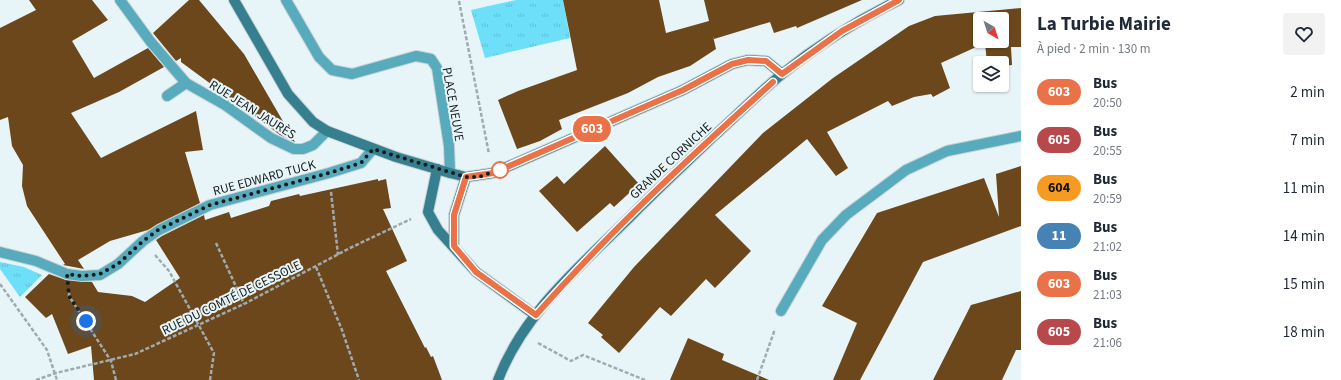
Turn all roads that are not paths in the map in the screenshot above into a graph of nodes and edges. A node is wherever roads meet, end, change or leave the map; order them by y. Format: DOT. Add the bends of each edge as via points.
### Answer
graph roads {
  1 [pos="120,0"];
  2 [pos="234,0"];
  3 [pos="286,0"];
  4 [pos="899,0"];
  5 [pos="782,74"];
  6 [pos="186,83"];
  7 [pos="167,96"];
  8 [pos="327,132"];
  9 [pos="1021,136"];
  10 [pos="373,149"];
  11 [pos="437,169"];
  12 [pos="450,173"];
  13 [pos="466,177"];
  14 [pos="454,246"];
  15 [pos="0,252"];
  16 [pos="781,311"];
  17 [pos="536,315"];
  18 [pos="498,380"];
  1 -- 6 [label="street, RUE JEAN JAURÈS"];
  2 -- 8 [label="street" via="288,94 313,122"];
  3 -- 12 [label="street, PLACE NEUVE" via="319,57 332,70 352,74 416,56 431,59 437,68 449,146"];
  4 -- 5 [label="street, GRANDE CORNICHE" via="842,31"];
  5 -- 13 [label="street" via="766,61 748,60 732,64 683,90 493,173"];
  5 -- 17 [label="street, GRANDE CORNICHE" via="640,207 586,260"];
  6 -- 7 [label="street"];
  6 -- 8 [label="street, RUE JEAN JAURÈS" via="225,105 271,138 294,149 313,145"];
  8 -- 10 [label="street"];
  9 -- 16 [label="street" via="947,151 906,170 846,215 822,240"];
  10 -- 11 [label="street"];
  10 -- 15 [label="street, RUE EDWARD TUCK" via="361,163 210,205 158,230 118,264 100,274 67,274 36,261"];
  11 -- 12 [label="street"];
  11 -- 14 [label="street" via="428,212 438,230"];
  12 -- 13 [label="street"];
  13 -- 14 [label="street" via="454,215"];
  14 -- 17 [label="street" via="476,272"];
  17 -- 18 [label="street, GRANDE CORNICHE" via="522,333"];
}
